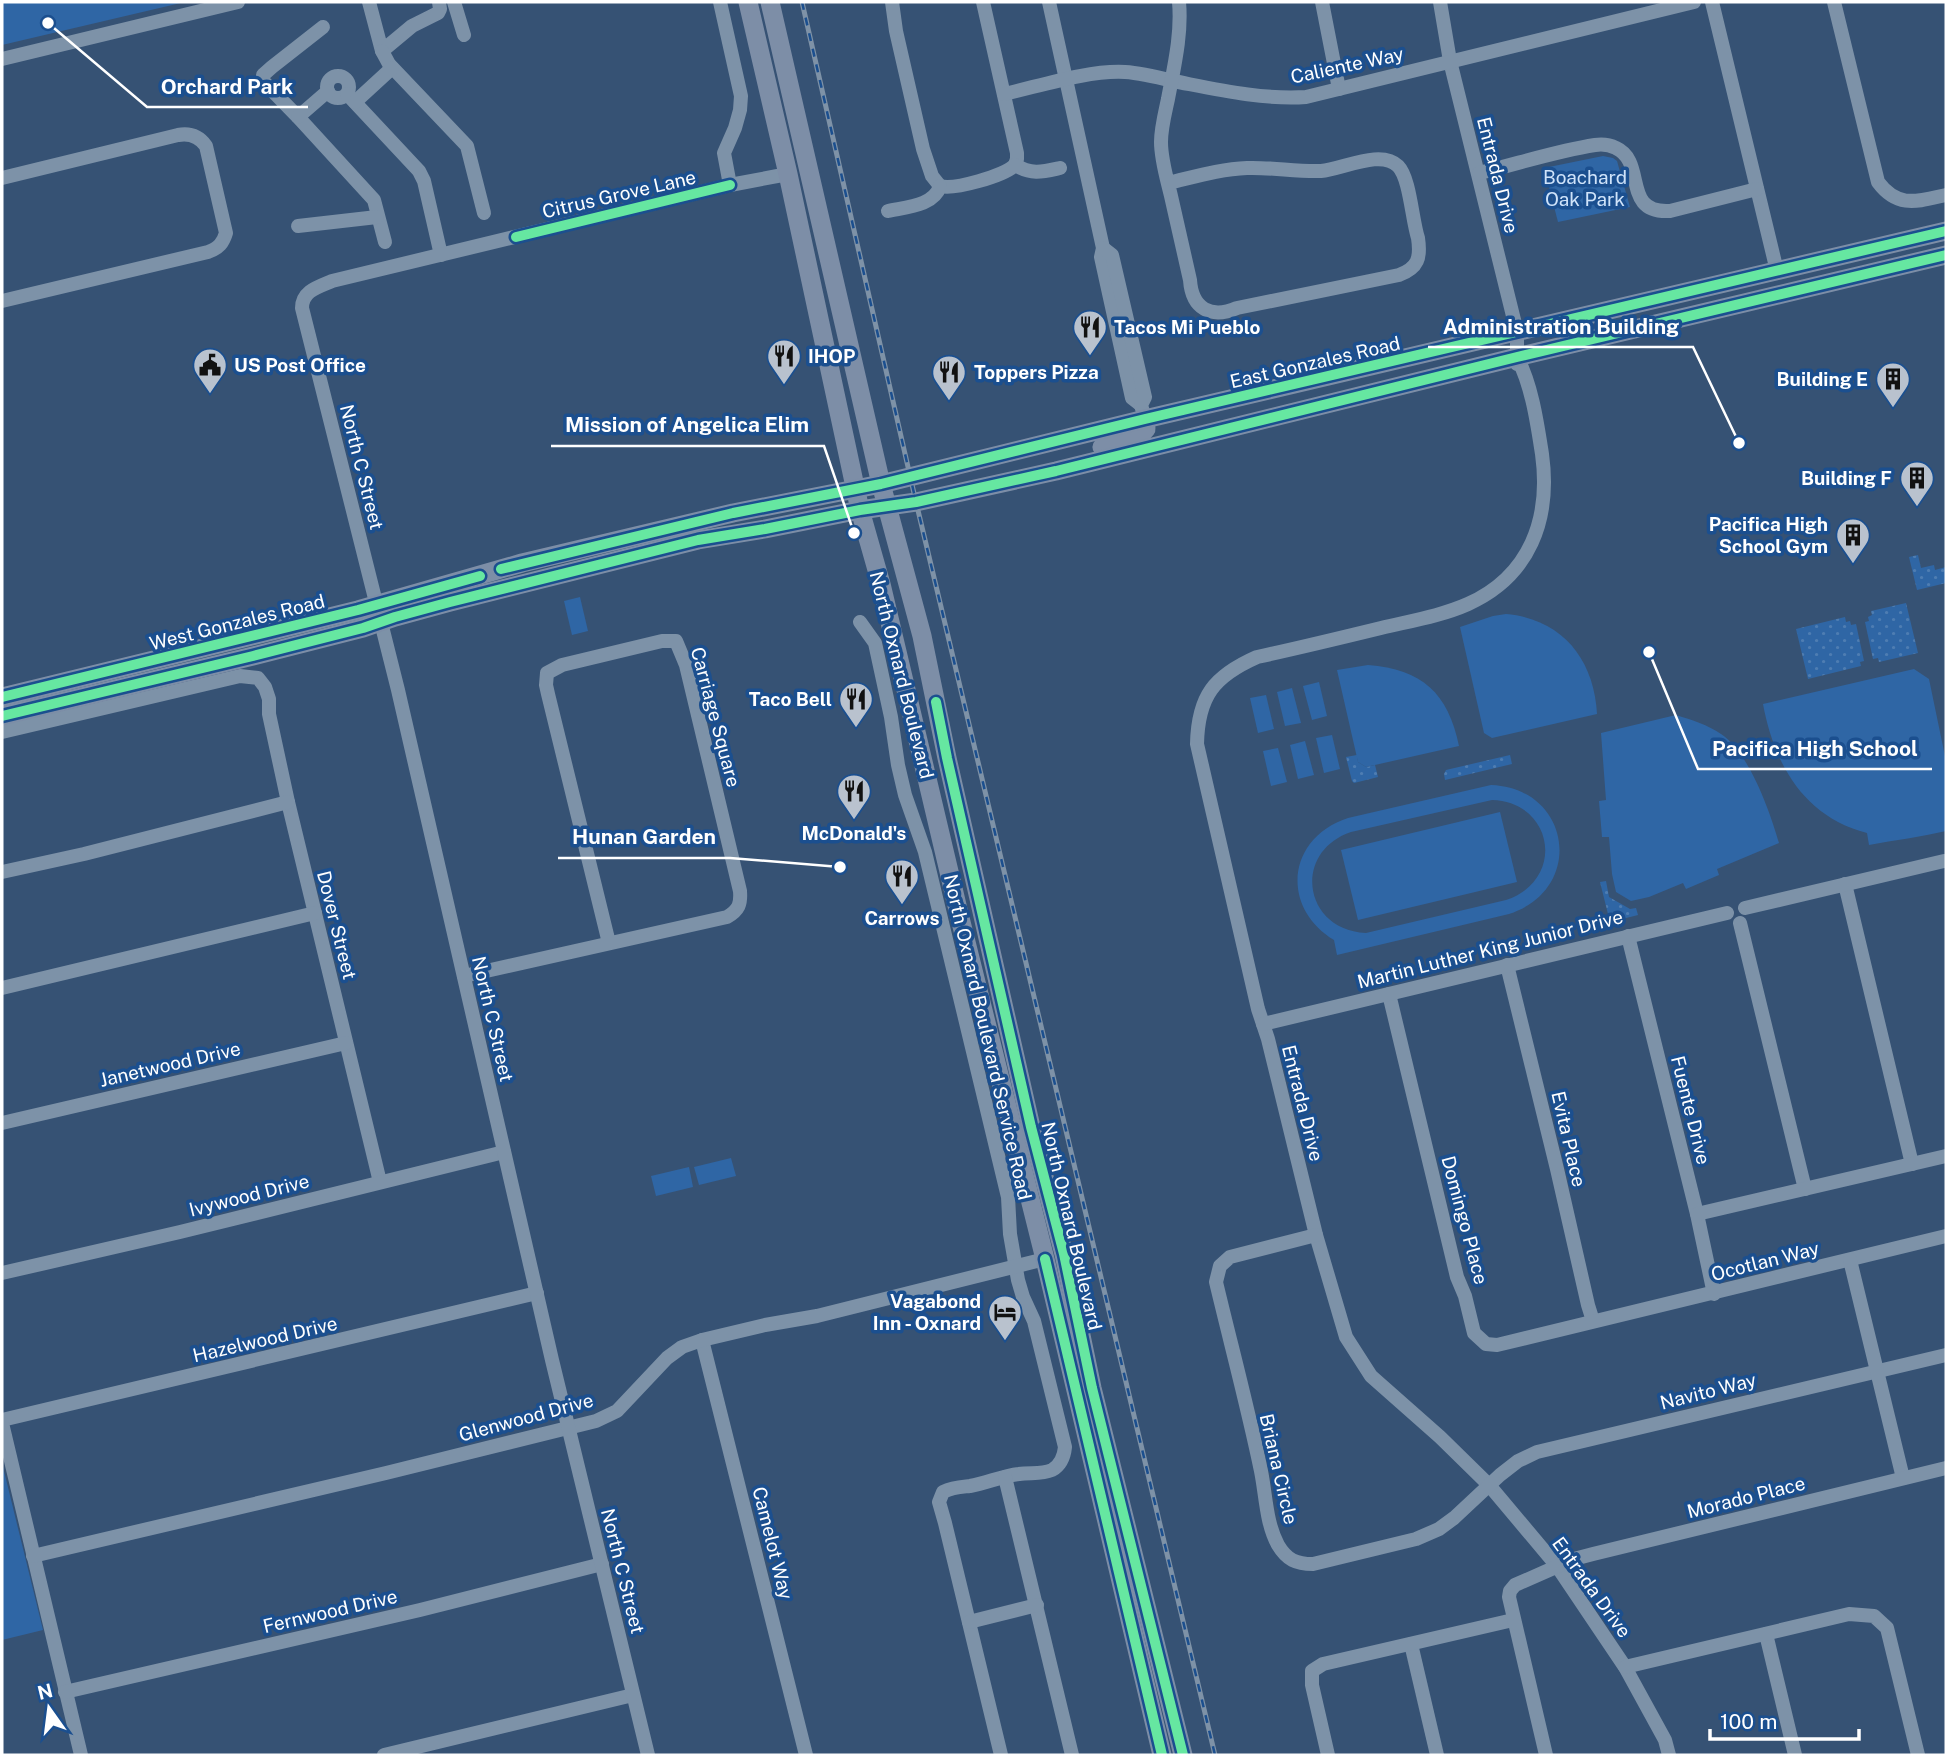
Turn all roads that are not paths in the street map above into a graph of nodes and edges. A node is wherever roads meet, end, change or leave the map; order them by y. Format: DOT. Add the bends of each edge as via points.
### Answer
graph roads {
  1 [pos="238,2"];
  2 [pos="369,2"];
  3 [pos="439,2"];
  4 [pos="454,2"];
  5 [pos="720,2"];
  6 [pos="748,2"];
  7 [pos="770,2"];
  8 [pos="892,2"];
  9 [pos="983,2"];
  10 [pos="1049,2"];
  11 [pos="1179,2"];
  12 [pos="1322,2"];
  13 [pos="1440,2"];
  14 [pos="1694,2"];
  15 [pos="1712,2"];
  16 [pos="1834,2"];
  17 [pos="323,27"];
  18 [pos="464,35"];
  19 [pos="382,51"];
  20 [pos="2,59"];
  21 [pos="1450,61"];
  22 [pos="392,68"];
  23 [pos="1068,80"];
  24 [pos="1172,80"];
  25 [pos="1339,89"];
  26 [pos="1003,94"];
  27 [pos="351,98"];
  28 [pos="298,117"];
  29 [pos="798,121"];
  30 [pos="1014,165"];
  31 [pos="1060,168"];
  32 [pos="1479,173"];
  33 [pos="788,174"];
  34 [pos="2,178"];
  35 [pos="1168,183"];
  36 [pos="730,185"];
  37 [pos="940,186"];
  38 [pos="1757,189"];
  39 [pos="1946,195"];
  40 [pos="818,209"];
  41 [pos="888,211"];
  42 [pos="484,213"];
  43 [pos="377,217"];
  44 [pos="298,226"];
  45 [pos="1946,231"];
  46 [pos="1920,237"];
  47 [pos="385,242"];
  48 [pos="1103,248"];
  49 [pos="441,255"];
  50 [pos="1946,255"];
  51 [pos="1777,271"];
  52 [pos="307,293"];
  53 [pos="1779,295"];
  54 [pos="1110,299"];
  55 [pos="2,301"];
  56 [pos="1696,315"];
  57 [pos="1517,332"];
  58 [pos="1517,357"];
  59 [pos="1135,358"];
  60 [pos="1143,412"];
  61 [pos="1076,466"];
  62 [pos="881,484"];
  63 [pos="855,489"];
  64 [pos="887,507"];
  65 [pos="860,510"];
  66 [pos="584,559"];
  67 [pos="379,614"];
  68 [pos="860,622"];
  69 [pos="2,697"];
  70 [pos="2,716"];
  71 [pos="2,732"];
  72 [pos="927,778"];
  73 [pos="954,790"];
  74 [pos="288,802"];
  75 [pos="1945,862"];
  76 [pos="2,872"];
  77 [pos="1845,884"];
  78 [pos="1745,908"];
  79 [pos="315,913"];
  80 [pos="1727,913"];
  81 [pos="1740,923"];
  82 [pos="1628,936"];
  83 [pos="609,943"];
  84 [pos="1507,965"];
  85 [pos="464,976"];
  86 [pos="2,988"];
  87 [pos="1389,994"];
  88 [pos="1263,1024"];
  89 [pos="346,1043"];
  90 [pos="2,1123"];
  91 [pos="504,1152"];
  92 [pos="1946,1156"];
  93 [pos="1912,1164"];
  94 [pos="380,1182"];
  95 [pos="1805,1189"];
  96 [pos="1048,1195"];
  97 [pos="1697,1214"];
  98 [pos="1316,1236"];
  99 [pos="1946,1237"];
  100 [pos="1045,1259"];
  101 [pos="1850,1259"];
  102 [pos="1016,1267"];
  103 [pos="2,1273"];
  104 [pos="1070,1286"];
  105 [pos="537,1293"];
  106 [pos="1714,1293"];
  107 [pos="1593,1321"];
  108 [pos="702,1340"];
  109 [pos="1946,1355"];
  110 [pos="1878,1370"];
  111 [pos="2,1422"];
  112 [pos="568,1428"];
  113 [pos="1946,1468"];
  114 [pos="1005,1477"];
  115 [pos="1903,1478"];
  116 [pos="1489,1485"];
  117 [pos="1131,1548"];
  118 [pos="33,1556"];
  119 [pos="602,1564"];
  120 [pos="1556,1566"];
  121 [pos="1037,1605"];
  122 [pos="1513,1620"];
  123 [pos="969,1622"];
  124 [pos="1766,1634"];
  125 [pos="1411,1644"];
  126 [pos="1625,1667"];
  127 [pos="65,1692"];
  128 [pos="634,1695"];
  129 [pos="80,1755"];
  130 [pos="384,1755"];
  131 [pos="648,1755"];
  132 [pos="806,1755"];
  133 [pos="1001,1755"];
  134 [pos="1072,1755"];
  135 [pos="1162,1755"];
  136 [pos="1169,1755"];
  137 [pos="1182,1755"];
  138 [pos="1328,1755"];
  139 [pos="1437,1755"];
  140 [pos="1545,1755"];
  141 [pos="1669,1755"];
  142 [pos="1795,1755"];
  143 [pos="1918,1755"];
  1 -- 20 [label="street"];
  2 -- 19 [label="street"];
  3 -- 19 [label="street" via="438,13 412,26"];
  4 -- 18 [label="street"];
  5 -- 36 [label="street" via="741,96 724,153"];
  6 -- 33 [label="main road, North Oxnard Boulevard"];
  7 -- 29 [label="main road, North Oxnard Boulevard"];
  8 -- 37 [label="street" via="923,149"];
  9 -- 26 [label="street"];
  10 -- 23 [label="street"];
  11 -- 24 [label="street"];
  12 -- 25 [label="street"];
  13 -- 21 [label="street, Entrada Drive"];
  14 -- 21 [label="street, Caliente Way"];
  15 -- 38 [label="street"];
  16 -- 39 [label="street" via="1878,182 1896,199 1912,202"];
  17 -- 28 [label="street" via="262,77"];
  19 -- 22 [label="street"];
  21 -- 25 [label="street, Caliente Way"];
  21 -- 32 [label="street, Entrada Drive"];
  22 -- 27 [label="street"];
  22 -- 42 [label="street" via="467,146"];
  23 -- 24 [label="street, Caliente Way" via="1121,72"];
  23 -- 26 [label="street, Caliente Way"];
  23 -- 48 [label="street"];
  24 -- 25 [label="street, Caliente Way" via="1281,98"];
  24 -- 35 [label="street" via="1161,139"];
  26 -- 30 [label="street" via="1017,153"];
  27 -- 28 [label="street" via="337,98 328,91"];
  27 -- 49 [label="street" via="419,171"];
  28 -- 43 [label="street" via="374,200"];
  29 -- 33 [label="main road" via="789,131 792,159"];
  29 -- 40 [label="main road, North Oxnard Boulevard"];
  30 -- 31 [label="street" via="1026,172"];
  30 -- 37 [label="street" via="1004,173"];
  32 -- 38 [label="street" via="1598,145 1625,153 1639,194 1657,211"];
  32 -- 57 [label="street, Entrada Drive"];
  33 -- 36 [label="street, Citrus Grove Lane"];
  33 -- 40 [label="main road" via="795,176 802,197"];
  33 -- 63 [label="main road, North Oxnard Boulevard"];
  34 -- 55 [label="street" via="184,134 195,136 206,146 226,225 216,250"];
  35 -- 35 [label="street" via="1191,292 1205,310 1228,312 1394,276 1413,269 1418,256 1405,178 1396,165 1381,158 1322,171 1248,168"];
  36 -- 49 [label="street, Citrus Grove Lane"];
  37 -- 41 [label="street" via="927,202"];
  38 -- 51 [label="street"];
  40 -- 62 [label="main road, North Oxnard Boulevard"];
  43 -- 44 [label="street"];
  43 -- 47 [label="street"];
  45 -- 46 [label="main road, East Gonzales Road"];
  46 -- 51 [label="main road, East Gonzales Road"];
  46 -- 53 [label="main road" via="1907,250 1791,278"];
  48 -- 54 [label="street"];
  48 -- 59 [label="street" via="1112,254"];
  49 -- 52 [label="street, Citrus Grove Lane" via="332,281"];
  50 -- 53 [label="main road"];
  51 -- 56 [label="main road" via="1768,283 1713,299"];
  51 -- 57 [label="main road, East Gonzales Road"];
  52 -- 67 [label="street, North C Street" via="302,308"];
  53 -- 56 [label="main road"];
  54 -- 59 [label="street" via="1116,304 1130,355"];
  54 -- 60 [label="street" via="1132,398"];
  56 -- 58 [label="main road"];
  57 -- 58 [label="street, Entrada Drive"];
  57 -- 60 [label="main road, East Gonzales Road"];
  58 -- 61 [label="main road"];
  58 -- 88 [label="street, Entrada Drive" via="1525,373 1544,468 1539,526 1520,564 1487,594 1446,612 1257,657 1235,667 1221,678 1202,709 1199,753"];
  59 -- 60 [label="street" via="1145,397"];
  60 -- 61 [label="main road" via="1146,429 1142,434 1097,449"];
  60 -- 62 [label="main road, East Gonzales Road"];
  61 -- 64 [label="main road"];
  62 -- 63 [label="main road, East Gonzales Road"];
  62 -- 64 [label="main road, North Oxnard Boulevard"];
  63 -- 65 [label="main road, North Oxnard Boulevard"];
  63 -- 66 [label="main road, West Gonzales Road" via="733,513"];
  64 -- 65 [label="main road"];
  64 -- 73 [label="main road, North Oxnard Boulevard" via="922,636"];
  65 -- 66 [label="main road, West Gonzales Road"];
  65 -- 72 [label="main road, North Oxnard Boulevard"];
  66 -- 67 [label="main road, West Gonzales Road" via="522,562"];
  67 -- 69 [label="main road, West Gonzales Road"];
  67 -- 70 [label="main road, West Gonzales Road" via="253,656"];
  67 -- 85 [label="street, North C Street"];
  68 -- 102 [label="street, North Oxnard Boulevard Service Road" via="875,643 898,765 925,852 1008,1197"];
  71 -- 74 [label="street, Dover Street" via="240,676 258,678 269,699"];
  72 -- 73 [label="main road"];
  72 -- 100 [label="main road, North Oxnard Boulevard"];
  73 -- 96 [label="main road, North Oxnard Boulevard"];
  74 -- 76 [label="street"];
  74 -- 79 [label="street, Dover Street"];
  75 -- 77 [label="street"];
  77 -- 78 [label="street"];
  77 -- 93 [label="street"];
  78 -- 80 [label="street" via="1736,904"];
  78 -- 81 [label="street" via="1746,917"];
  79 -- 86 [label="street"];
  79 -- 89 [label="street, Dover Street"];
  80 -- 81 [label="street" via="1731,922"];
  80 -- 82 [label="street, Martin Luther King Junior Drive"];
  81 -- 95 [label="street"];
  82 -- 84 [label="street, Martin Luther King Junior Drive"];
  82 -- 97 [label="street, Fuente Drive"];
  83 -- 83 [label="street, Carriage Square" via="727,917 741,900 686,665 676,641 562,665 547,673 548,694"];
  83 -- 85 [label="street, Carriage Square"];
  84 -- 87 [label="street, Martin Luther King Junior Drive"];
  84 -- 107 [label="street, Evita Place"];
  85 -- 91 [label="street, North C Street"];
  87 -- 88 [label="street, Martin Luther King Junior Drive"];
  87 -- 107 [label="street, Domingo Place" via="1474,1333 1486,1344 1497,1345"];
  88 -- 98 [label="street, Entrada Drive"];
  89 -- 90 [label="street, Janetwood Drive"];
  89 -- 94 [label="street, Dover Street"];
  91 -- 94 [label="street, Ivywood Drive"];
  91 -- 105 [label="street, North C Street"];
  92 -- 93 [label="street"];
  93 -- 95 [label="street"];
  94 -- 103 [label="street, Ivywood Drive"];
  95 -- 97 [label="street"];
  96 -- 100 [label="main road" via="1041,1208 1049,1239"];
  96 -- 104 [label="main road, North Oxnard Boulevard"];
  97 -- 106 [label="street, Fuente Drive"];
  98 -- 116 [label="street, Entrada Drive" via="1346,1337 1360,1361"];
  98 -- 116 [label="street, Briana Circle" via="1230,1257 1220,1266 1216,1282 1269,1520 1279,1546 1289,1559 1313,1564 1416,1539 1438,1530"];
  99 -- 101 [label="street, Ocotlan Way"];
  100 -- 102 [label="street, Glenwood Drive"];
  100 -- 104 [label="main road" via="1058,1279"];
  100 -- 135 [label="main road, North Oxnard Boulevard"];
  101 -- 106 [label="street, Ocotlan Way"];
  101 -- 110 [label="street"];
  102 -- 108 [label="street, Glenwood Drive"];
  102 -- 114 [label="street, North Oxnard Boulevard Service Road" via="1040,1341 1065,1447 1060,1464 1053,1469"];
  104 -- 117 [label="main road, North Oxnard Boulevard"];
  105 -- 111 [label="street, Hazelwood Drive"];
  105 -- 112 [label="street, North C Street"];
  106 -- 107 [label="street, Ocotlan Way"];
  108 -- 112 [label="street, Glenwood Drive" via="667,1358 617,1410"];
  108 -- 132 [label="street, Camelot Way"];
  109 -- 110 [label="street, Navito Way"];
  110 -- 115 [label="street"];
  110 -- 116 [label="street, Navito Way" via="1536,1452"];
  111 -- 118 [label="street"];
  112 -- 118 [label="street, Glenwood Drive"];
  112 -- 119 [label="street, North C Street"];
  113 -- 115 [label="street, Morado Place"];
  114 -- 121 [label="street"];
  114 -- 123 [label="street" via="950,1489 939,1502"];
  115 -- 120 [label="street, Morado Place"];
  116 -- 120 [label="street, Entrada Drive"];
  117 -- 136 [label="main road" via="1134,1594 1171,1742"];
  117 -- 137 [label="main road, North Oxnard Boulevard"];
  118 -- 127 [label="street"];
  119 -- 127 [label="street, Fernwood Drive"];
  119 -- 128 [label="street, North C Street"];
  120 -- 122 [label="street, Morado Place" via="1510,1591"];
  120 -- 126 [label="street, Entrada Drive"];
  121 -- 123 [label="street"];
  121 -- 134 [label="street"];
  122 -- 125 [label="street"];
  122 -- 140 [label="street"];
  123 -- 133 [label="street"];
  124 -- 126 [label="street"];
  124 -- 142 [label="street"];
  124 -- 143 [label="street" via="1849,1614 1874,1615 1887,1628"];
  125 -- 138 [label="street" via="1324,1664 1312,1671"];
  125 -- 139 [label="street"];
  126 -- 141 [label="street, Entrada Drive"];
  127 -- 129 [label="street"];
  128 -- 130 [label="street"];
  128 -- 131 [label="street, North C Street"];
}
